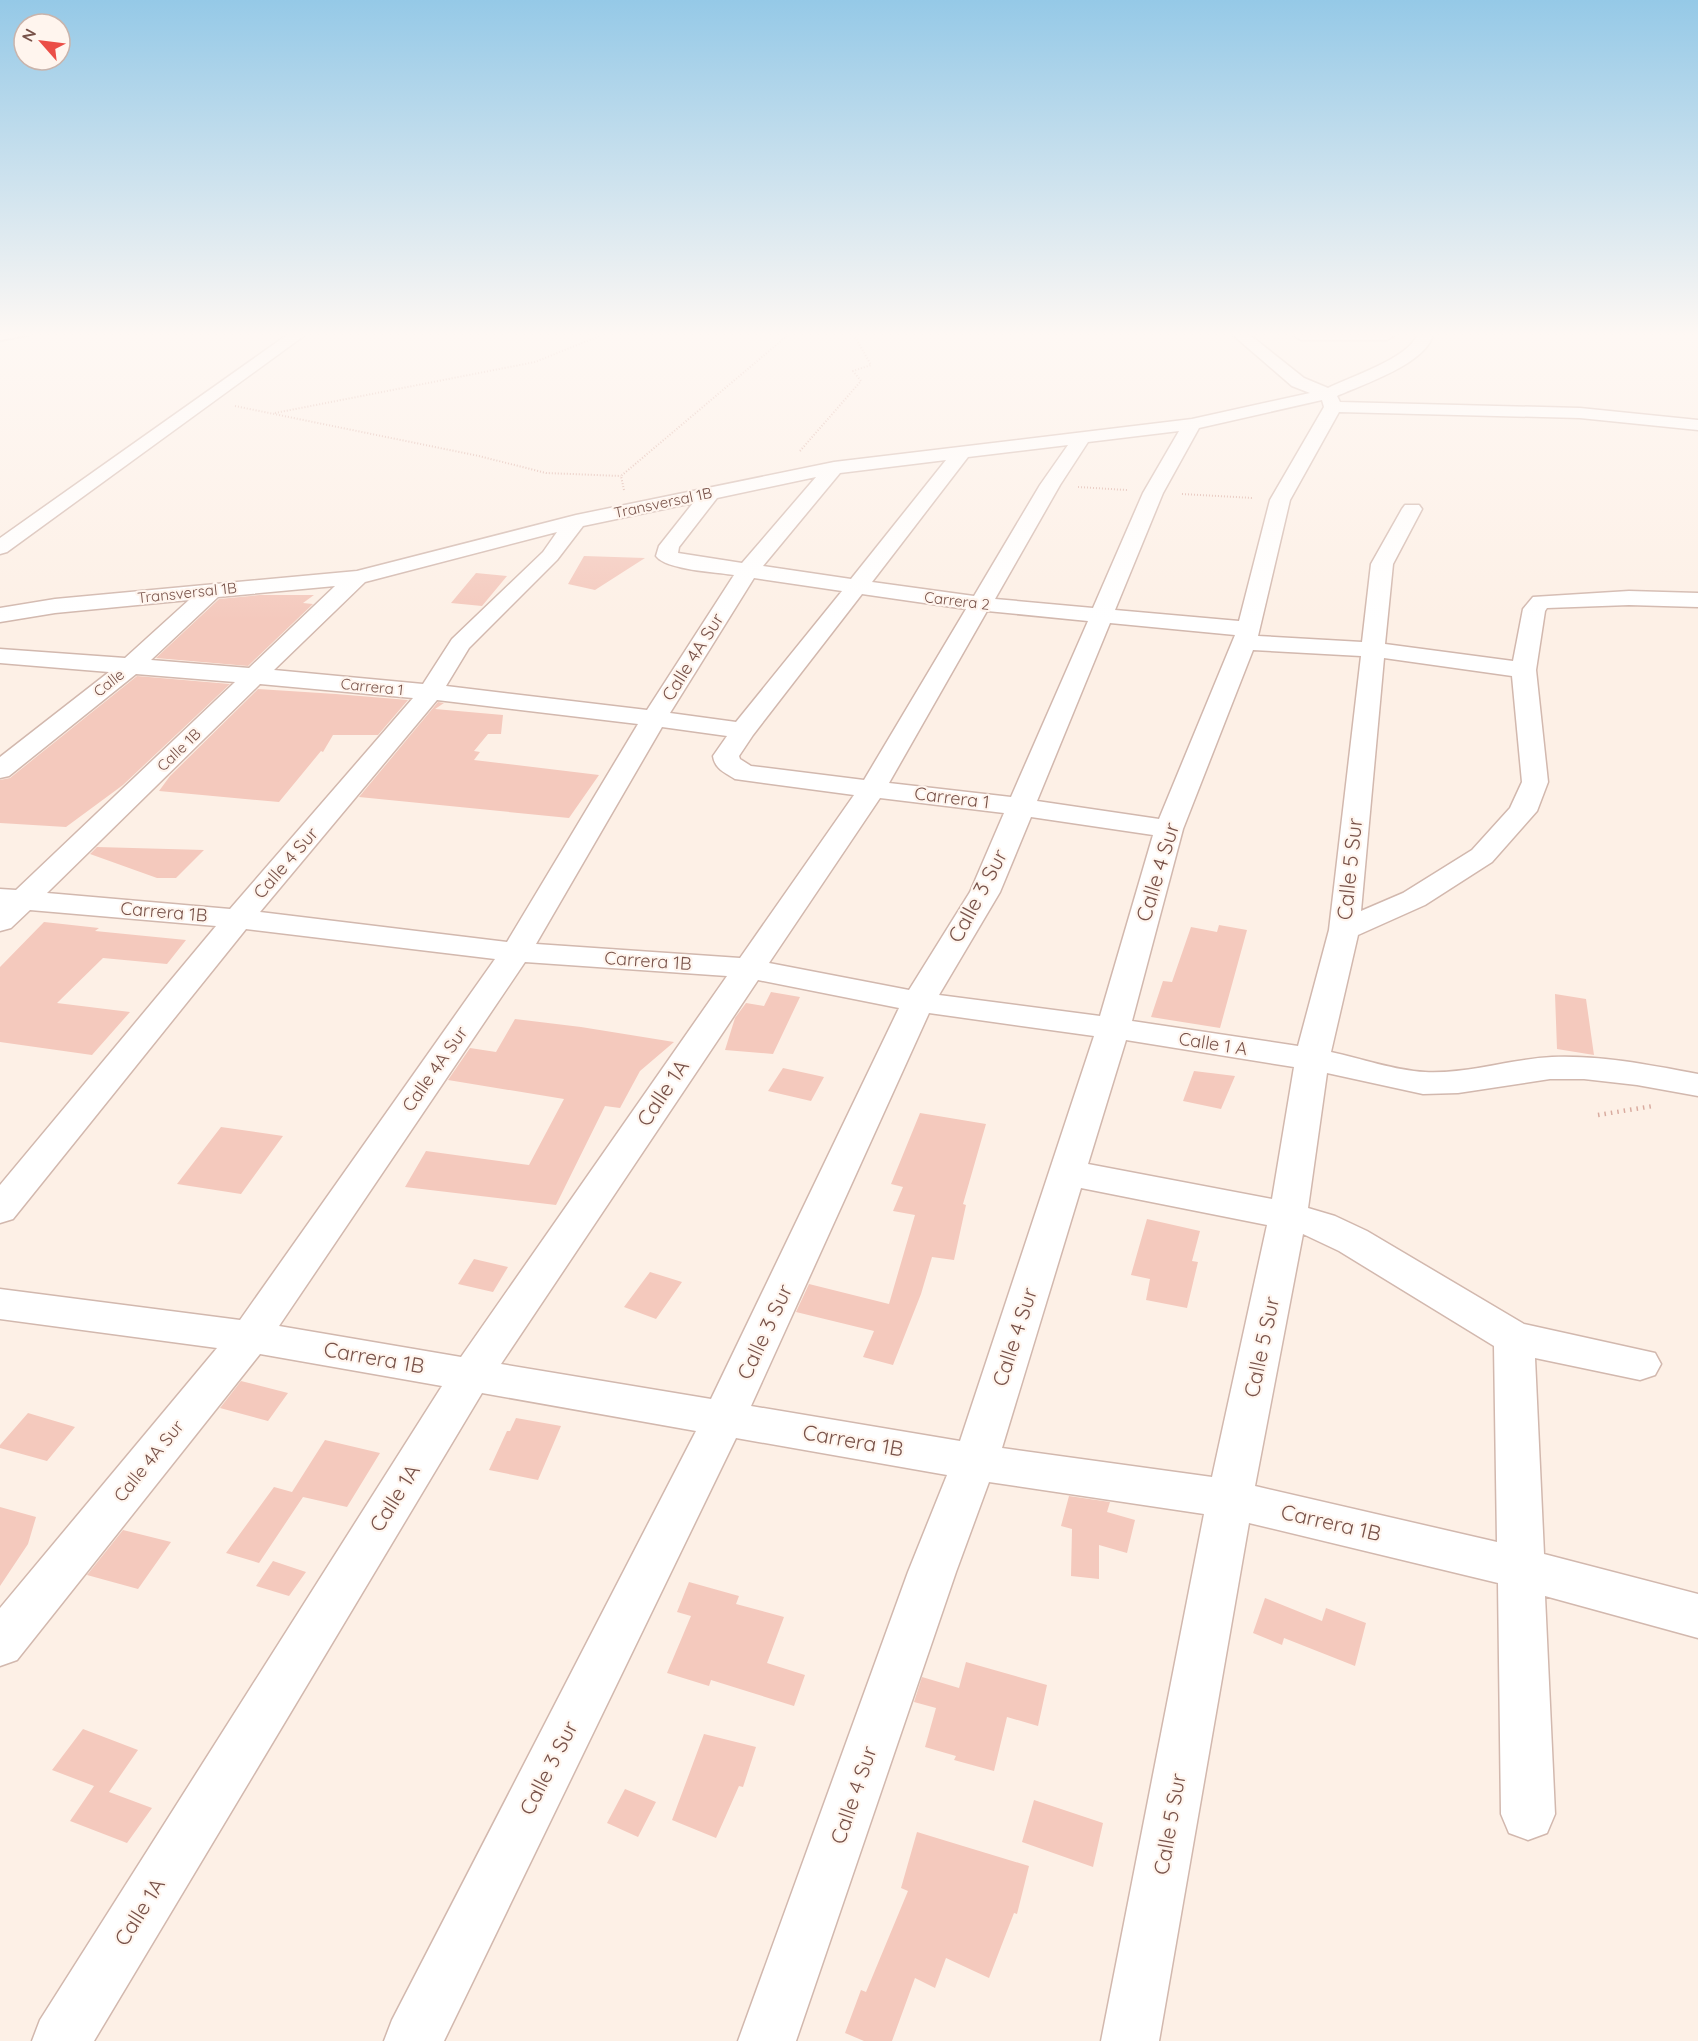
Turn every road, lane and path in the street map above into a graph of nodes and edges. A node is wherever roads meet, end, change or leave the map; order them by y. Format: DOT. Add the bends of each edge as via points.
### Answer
graph roads {
  1 [pos="163,430"];
  2 [pos="351,430"];
  3 [pos="676,430"];
  4 [pos="818,430"];
  5 [pos="1148,430"];
  6 [pos="1188,430"];
  7 [pos="1315,430"];
  8 [pos="1080,440"];
  9 [pos="963,451"];
  10 [pos="834,468"];
  11 [pos="621,477"];
  12 [pos="774,480"];
  13 [pos="711,493"];
  14 [pos="634,508"];
  15 [pos="1412,508"];
  16 [pos="576,521"];
  17 [pos="0,548"];
  18 [pos="747,571"];
  19 [pos="357,577"];
  20 [pos="857,588"];
  21 [pos="213,590"];
  22 [pos="1698,600"];
  23 [pos="980,604"];
  24 [pos="55,606"];
  25 [pos="0,615"];
  26 [pos="1100,616"];
  27 [pos="1246,636"];
  28 [pos="1374,650"];
  29 [pos="0,654"];
  30 [pos="131,666"];
  31 [pos="1524,670"];
  32 [pos="257,676"];
  33 [pos="430,693"];
  34 [pos="655,717"];
  35 [pos="743,731"];
  36 [pos="0,770"];
  37 [pos="872,789"];
  38 [pos="1022,807"];
  39 [pos="1169,829"];
  40 [pos="11,899"];
  41 [pos="238,919"];
  42 [pos="0,922"];
  43 [pos="1344,930"];
  44 [pos="516,952"];
  45 [pos="748,968"];
  46 [pos="918,1002"];
  47 [pos="1113,1028"];
  48 [pos="1312,1059"];
  49 [pos="1698,1085"];
  50 [pos="1067,1173"];
  51 [pos="0,1210"];
  52 [pos="1288,1216"];
  53 [pos="0,1304"];
  54 [pos="250,1337"];
  55 [pos="1514,1338"];
  56 [pos="1640,1364"];
  57 [pos="471,1375"];
  58 [pos="724,1418"];
  59 [pos="975,1462"];
  60 [pos="1230,1499"];
  61 [pos="1520,1568"];
  62 [pos="1698,1616"];
  63 [pos="0,1644"];
  64 [pos="1528,1814"];
  65 [pos="61,2041"];
  66 [pos="413,2041"];
  67 [pos="767,2041"];
  68 [pos="1130,2041"];
  1 -- 17 [label="street"];
  2 -- 11 [label="path" via="546,473"];
  3 -- 11 [label="path"];
  4 -- 12 [label="path"];
  5 -- 8 [label="street, Transversal 1B"];
  6 -- 26 [label="street, Calle 3 Sur" via="1153,492"];
  7 -- 27 [label="street, Calle 4 Sur" via="1280,500"];
  8 -- 9 [label="street, Transversal 1B"];
  8 -- 23 [label="street, Calle 1A"];
  9 -- 10 [label="street, Transversal 1B"];
  9 -- 20 [label="street"];
  10 -- 12 [label="street, Transversal 1B"];
  10 -- 18 [label="street, Calle 4A Sur"];
  11 -- 14 [label="path" via="627,500"];
  12 -- 13 [label="street, Transversal 1B"];
  13 -- 14 [label="street, Transversal 1B"];
  13 -- 18 [label="street, Carrera 2" via="669,546 667,556"];
  14 -- 16 [label="street, Transversal 1B"];
  15 -- 28 [label="street, Calle 5 Sur" via="1382,564"];
  16 -- 19 [label="street, Transversal 1B"];
  16 -- 33 [label="street, Calle 4 Sur" via="550,556 459,644"];
  18 -- 20 [label="street, Carrera 2"];
  18 -- 34 [label="street, Calle 4A Sur"];
  19 -- 21 [label="street, Transversal 1B"];
  19 -- 32 [label="street, Calle 1B"];
  20 -- 23 [label="street, Carrera 2"];
  20 -- 35 [label="street"];
  21 -- 24 [label="street, Transversal 1B"];
  21 -- 30 [label="street, Calle"];
  22 -- 31 [label="street" via="1541,602 1534,609"];
  23 -- 26 [label="street, Carrera 2"];
  23 -- 37 [label="street, Calle 1A"];
  24 -- 25 [label="street, Transversal 1B"];
  24 -- 29 [label="street"];
  26 -- 27 [label="street, Carrera 2"];
  26 -- 38 [label="street, Calle 3 Sur"];
  27 -- 28 [label="street, Carrera 2"];
  27 -- 39 [label="street, Calle 4 Sur"];
  28 -- 31 [label="street, Carrera 2"];
  28 -- 43 [label="street, Calle 5 Sur"];
  29 -- 30 [label="street, Carrera 1"];
  30 -- 32 [label="street, Carrera 1"];
  30 -- 36 [label="street, Calle"];
  31 -- 43 [label="street" via="1535,782 1523,812 1482,856 1414,899"];
  32 -- 33 [label="street, Carrera 1"];
  32 -- 40 [label="street, Calle 1B"];
  33 -- 34 [label="street, Carrera 1"];
  33 -- 41 [label="street, Calle 4 Sur"];
  34 -- 35 [label="street, Carrera 1"];
  34 -- 44 [label="street, Calle 4A Sur"];
  35 -- 37 [label="street, Carrera 1" via="726,756 734,769"];
  37 -- 38 [label="street, Carrera 1"];
  37 -- 45 [label="street, Calle 1A"];
  38 -- 39 [label="street, Carrera 1"];
  38 -- 46 [label="street, Calle 3 Sur" via="985,891"];
  39 -- 47 [label="street, Calle 4 Sur"];
  40 -- 41 [label="street, Carrera 1B"];
  40 -- 42 [label="street, Calle 1B"];
  41 -- 44 [label="street, Carrera 1B"];
  41 -- 51 [label="street, Calle 4 Sur"];
  43 -- 48 [label="street, Calle 5 Sur"];
  44 -- 45 [label="street, Carrera 1B"];
  44 -- 54 [label="street, Calle 4A Sur"];
  45 -- 46 [label="street, Carrera 1B"];
  45 -- 57 [label="street, Calle 1A"];
  46 -- 47 [label="street, Carrera 1B"];
  46 -- 58 [label="street, Calle 3 Sur"];
  47 -- 48 [label="street, Calle 1 A"];
  47 -- 50 [label="street, Calle 4 Sur"];
  48 -- 49 [label="street, Calle 1 A" via="1423,1083 1573,1068"];
  48 -- 52 [label="street, Calle 5 Sur"];
  50 -- 52 [label="street"];
  50 -- 59 [label="street, Calle 4 Sur"];
  52 -- 55 [label="street" via="1353,1241"];
  52 -- 60 [label="street, Calle 5 Sur"];
  53 -- 54 [label="street, Carrera 1B"];
  54 -- 57 [label="street, Carrera 1B"];
  54 -- 63 [label="street, Calle 4A Sur"];
  55 -- 56 [label="street"];
  55 -- 61 [label="street"];
  57 -- 58 [label="street, Carrera 1B"];
  57 -- 65 [label="street, Calle 1A"];
  58 -- 59 [label="street, Carrera 1B"];
  58 -- 66 [label="street, Calle 3 Sur"];
  59 -- 60 [label="street, Carrera 1B"];
  59 -- 67 [label="street, Calle 4 Sur"];
  60 -- 61 [label="street, Carrera 1B"];
  60 -- 68 [label="street, Calle 5 Sur"];
  61 -- 62 [label="street, Carrera 1B"];
  61 -- 64 [label="street"];
}
